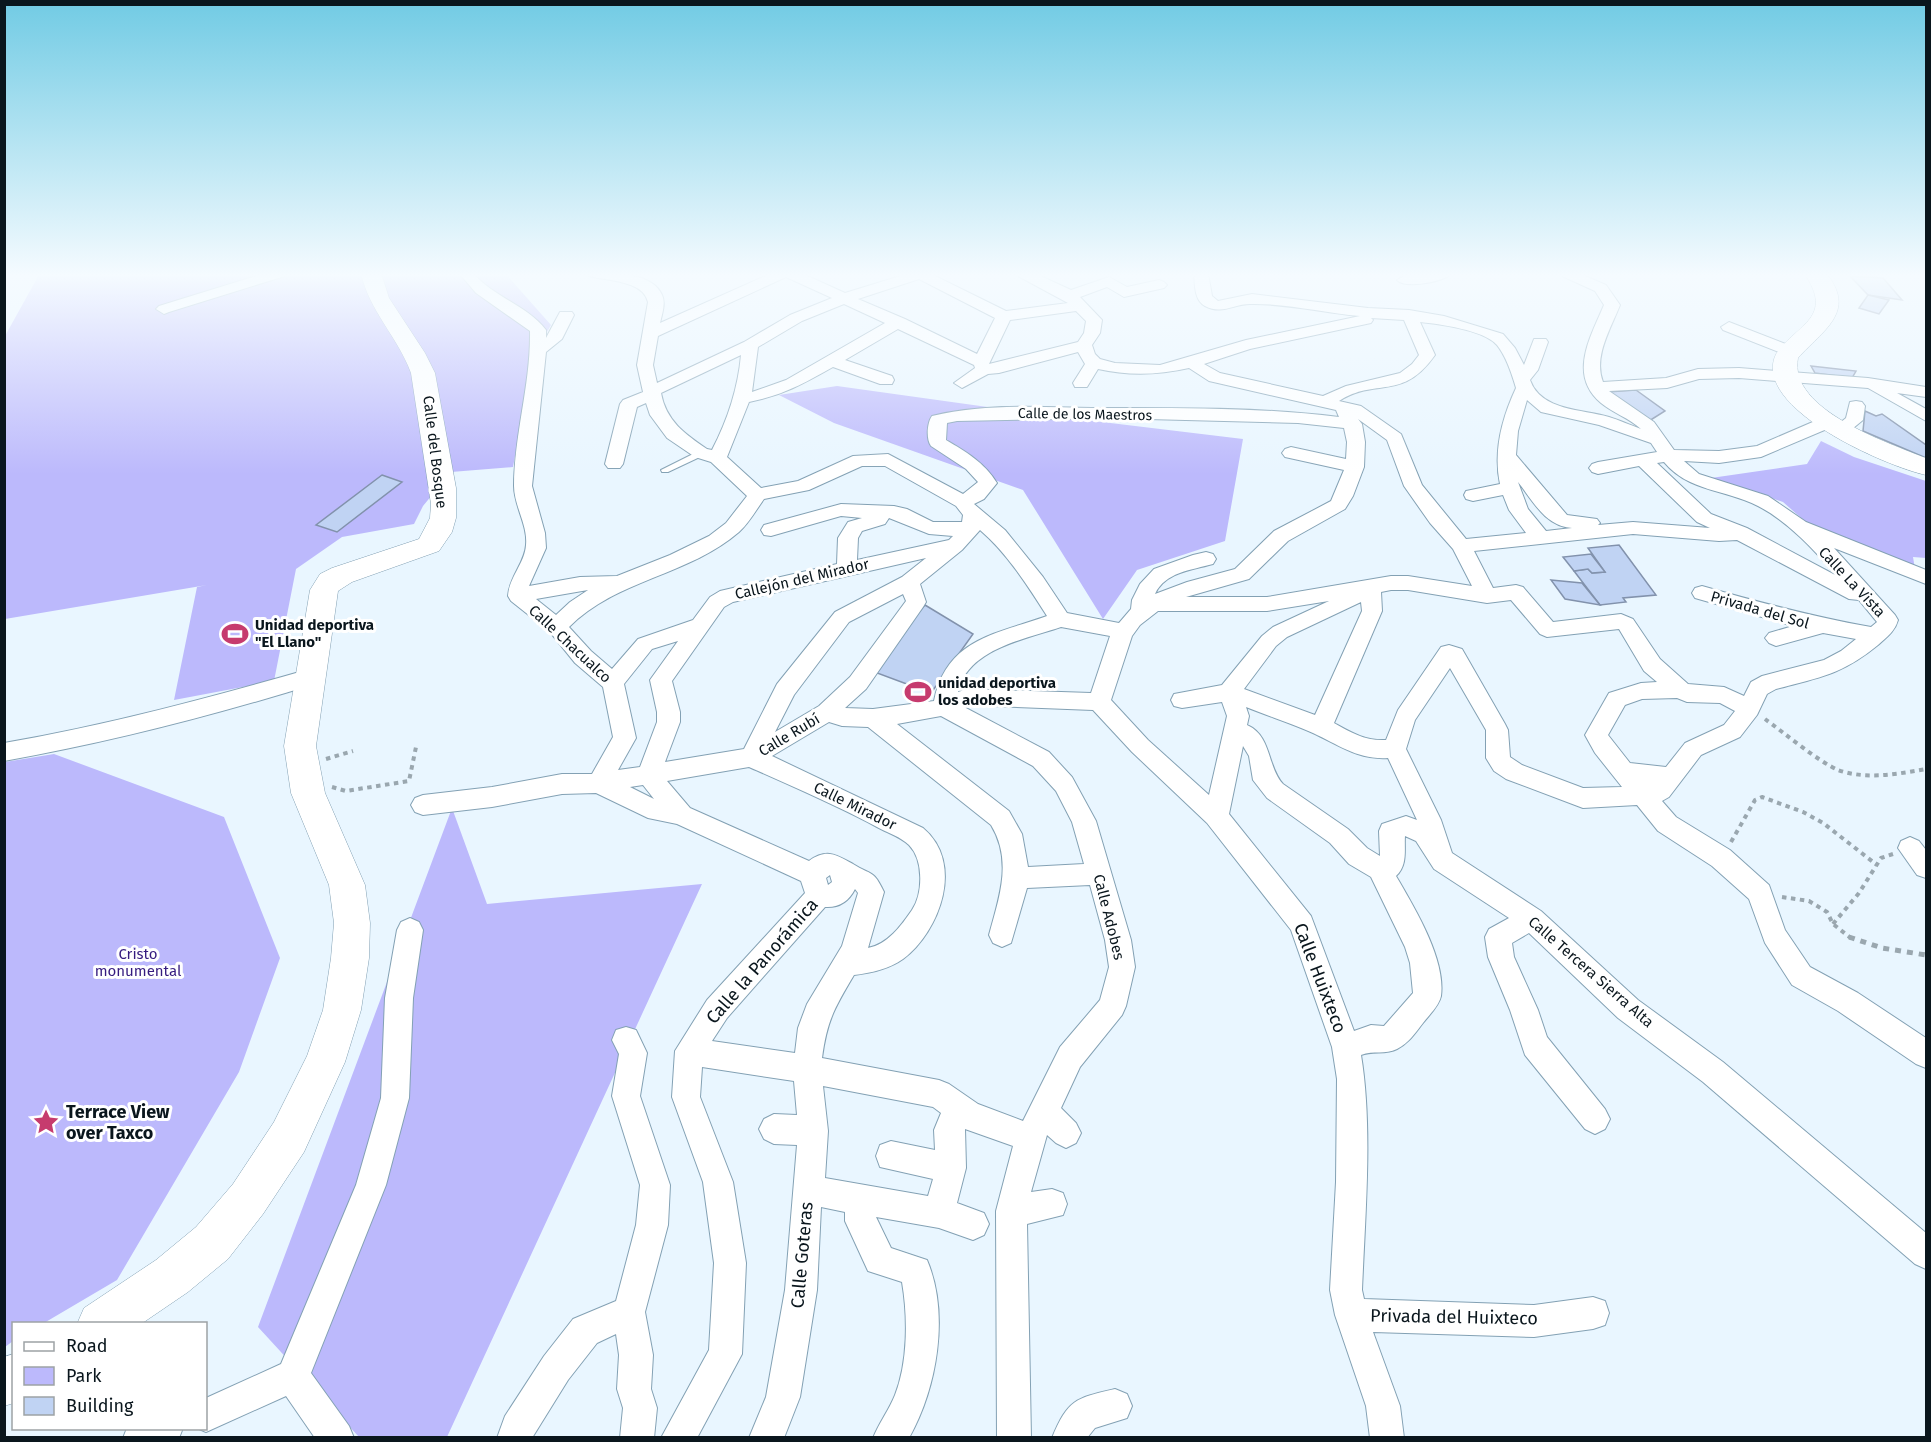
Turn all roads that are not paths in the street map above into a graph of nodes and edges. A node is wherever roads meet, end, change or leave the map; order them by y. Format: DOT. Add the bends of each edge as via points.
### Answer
graph roads {
  1 [pos="405,340"];
  2 [pos="539,340"];
  3 [pos="554,340"];
  4 [pos="649,340"];
  5 [pos="758,340"];
  6 [pos="868,340"];
  7 [pos="934,340"];
  8 [pos="993,340"];
  9 [pos="1086,340"];
  10 [pos="1265,340"];
  11 [pos="1419,340"];
  12 [pos="1502,340"];
  13 [pos="1598,340"];
  14 [pos="1763,340"];
  15 [pos="1803,340"];
  16 [pos="1540,342"];
  17 [pos="750,345"];
  18 [pos="1084,345"];
  19 [pos="539,350"];
  20 [pos="1790,351"];
  21 [pos="832,361"];
  22 [pos="1094,363"];
  23 [pos="1191,363"];
  24 [pos="982,365"];
  25 [pos="1786,378"];
  26 [pos="886,380"];
  27 [pos="962,383"];
  28 [pos="1081,383"];
  29 [pos="1523,383"];
  30 [pos="1868,383"];
  31 [pos="1595,387"];
  32 [pos="652,392"];
  33 [pos="1926,392"];
  34 [pos="740,399"];
  35 [pos="1334,404"];
  36 [pos="1856,406"];
  37 [pos="1926,416"];
  38 [pos="1353,424"];
  39 [pos="1834,426"];
  40 [pos="1665,449"];
  41 [pos="1291,453"];
  42 [pos="709,455"];
  43 [pos="1508,457"];
  44 [pos="1644,461"];
  45 [pos="614,464"];
  46 [pos="1355,467"];
  47 [pos="1926,467"];
  48 [pos="1598,468"];
  49 [pos="665,470"];
  50 [pos="1509,488"];
  51 [pos="758,494"];
  52 [pos="1473,495"];
  53 [pos="878,515"];
  54 [pos="969,515"];
  55 [pos="1704,518"];
  56 [pos="1796,523"];
  57 [pos="1664,527"];
  58 [pos="771,530"];
  59 [pos="1740,533"];
  60 [pos="1542,538"];
  61 [pos="955,545"];
  62 [pos="1461,546"];
  63 [pos="1206,560"];
  64 [pos="847,569"];
  65 [pos="1926,577"];
  66 [pos="909,582"];
  67 [pos="620,583"];
  68 [pos="1370,586"];
  69 [pos="1702,593"];
  70 [pos="518,596"];
  71 [pos="1486,596"];
  72 [pos="1874,604"];
  73 [pos="1146,609"];
  74 [pos="1060,620"];
  75 [pos="699,626"];
  76 [pos="1818,626"];
  77 [pos="557,627"];
  78 [pos="1124,631"];
  79 [pos="1875,635"];
  80 [pos="1776,638"];
  81 [pos="310,677"];
  82 [pos="613,683"];
  83 [pos="1680,690"];
  84 [pos="1228,692"];
  85 [pos="1182,700"];
  86 [pos="1099,702"];
  87 [pos="944,707"];
  88 [pos="1749,709"];
  89 [pos="827,712"];
  90 [pos="873,718"];
  91 [pos="1321,727"];
  92 [pos="1235,729"];
  93 [pos="1395,749"];
  94 [pos="4,752"];
  95 [pos="751,757"];
  96 [pos="1622,771"];
  97 [pos="648,774"];
  98 [pos="1670,777"];
  99 [pos="599,783"];
  100 [pos="1641,796"];
  101 [pos="423,805"];
  102 [pos="681,815"];
  103 [pos="1216,816"];
  104 [pos="1443,861"];
  105 [pos="1380,869"];
  106 [pos="1099,874"];
  107 [pos="1017,878"];
  108 [pos="817,884"];
  109 [pos="1532,919"];
  110 [pos="410,930"];
  111 [pos="1002,935"];
  112 [pos="847,963"];
  113 [pos="626,1040"];
  114 [pos="1346,1047"];
  115 [pos="689,1051"];
  116 [pos="1926,1054"];
  117 [pos="807,1069"];
  118 [pos="959,1108"];
  119 [pos="1043,1111"];
  120 [pos="1595,1119"];
  121 [pos="774,1130"];
  122 [pos="813,1131"];
  123 [pos="1066,1133"];
  124 [pos="1030,1139"];
  125 [pos="891,1156"];
  126 [pos="951,1168"];
  127 [pos="809,1190"];
  128 [pos="859,1200"];
  129 [pos="1052,1204"];
  130 [pos="1011,1211"];
  131 [pos="939,1212"];
  132 [pos="973,1224"];
  133 [pos="1926,1253"];
  134 [pos="629,1312"];
  135 [pos="1593,1313"];
  136 [pos="1351,1315"];
  137 [pos="102,1322"];
  138 [pos="293,1376"];
  139 [pos="1115,1406"];
  140 [pos="207,1415"];
  141 [pos="160,1430"];
  142 [pos="140,1437"];
  143 [pos="337,1437"];
  144 [pos="514,1437"];
  145 [pos="637,1437"];
  146 [pos="678,1437"];
  147 [pos="766,1437"];
  148 [pos="890,1437"];
  149 [pos="1014,1437"];
  150 [pos="1069,1437"];
  151 [pos="1387,1437"];
  1 -- 81 [label="street, Calle del Bosque" via="426,378 431,430 446,507 438,536 429,545 330,581 324,590"];
  2 -- 19 [label="street, Calle Chacualco"];
  3 -- 19 [label="street"];
  4 -- 32 [label="street" via="646,376"];
  5 -- 17 [label="street"];
  6 -- 21 [label="street"];
  7 -- 24 [label="street"];
  8 -- 24 [label="street"];
  9 -- 18 [label="street"];
  10 -- 23 [label="street"];
  11 -- 35 [label="street" via="1427,355 1413,374 1395,382 1338,393"];
  12 -- 29 [label="street"];
  13 -- 31 [label="street" via="1591,376"];
  14 -- 20 [label="street"];
  15 -- 20 [label="main road"];
  16 -- 29 [label="street"];
  17 -- 32 [label="street"];
  17 -- 34 [label="street"];
  18 -- 22 [label="street"];
  18 -- 24 [label="street" via="999,368"];
  19 -- 70 [label="street, Calle Chacualco" via="523,486 536,541 533,556 517,585"];
  20 -- 25 [label="main road" via="1785,360"];
  21 -- 26 [label="street"];
  21 -- 34 [label="street" via="782,389"];
  22 -- 23 [label="street" via="1160,370"];
  22 -- 28 [label="street"];
  23 -- 35 [label="street" via="1215,376"];
  24 -- 27 [label="street"];
  25 -- 30 [label="street"];
  25 -- 31 [label="street" via="1707,374 1667,383"];
  25 -- 39 [label="main road" via="1812,412"];
  29 -- 40 [label="street" via="1547,408 1603,421"];
  29 -- 43 [label="street" via="1509,431"];
  30 -- 33 [label="street"];
  30 -- 37 [label="street"];
  31 -- 40 [label="street" via="1649,426"];
  32 -- 42 [label="street" via="659,415 673,434"];
  32 -- 45 [label="street" via="629,404"];
  34 -- 42 [label="street" via="734,422"];
  35 -- 38 [label="street"];
  35 -- 62 [label="street" via="1369,417 1395,438 1413,486"];
  36 -- 39 [label="street" via="1854,420"];
  38 -- 46 [label="street" via="1358,454"];
  38 -- 54 [label="street, Calle de los Maestros" via="1300,418 1009,412 942,417 936,425 937,442 972,464 988,483 977,495"];
  39 -- 40 [label="street" via="1761,451 1719,457"];
  39 -- 47 [label="main road"];
  40 -- 44 [label="street"];
  40 -- 56 [label="street" via="1677,466 1693,478 1753,496"];
  41 -- 46 [label="street"];
  42 -- 49 [label="lane"];
  42 -- 51 [label="street"];
  43 -- 50 [label="street"];
  43 -- 57 [label="street" via="1562,520 1600,523 1646,519"];
  44 -- 48 [label="street"];
  44 -- 55 [label="street"];
  46 -- 73 [label="street" via="1337,506 1281,536 1251,568 1184,590"];
  50 -- 52 [label="street"];
  50 -- 60 [label="street" via="1516,507"];
  51 -- 54 [label="street" via="802,486 859,460 888,460"];
  51 -- 67 [label="street" via="735,525 716,540 686,557"];
  53 -- 54 [label="street" via="901,512 927,527 942,530"];
  53 -- 58 [label="street" via="841,510"];
  53 -- 64 [label="street" via="878,520 855,526 848,538"];
  54 -- 61 [label="street"];
  54 -- 74 [label="street" via="998,535 1036,582"];
  55 -- 57 [label="street"];
  55 -- 59 [label="street"];
  56 -- 65 [label="street"];
  56 -- 72 [label="street, Calle La Vista"];
  57 -- 59 [label="street" via="1711,534"];
  57 -- 60 [label="street"];
  59 -- 72 [label="street"];
  60 -- 62 [label="street"];
  61 -- 64 [label="street, Callejón del Mirador"];
  61 -- 66 [label="street"];
  62 -- 71 [label="street"];
  63 -- 73 [label="street" via="1163,573 1147,585 1141,603"];
  64 -- 75 [label="street, Callejón del Mirador" via="727,596 717,602"];
  66 -- 89 [label="street" via="916,602 858,684"];
  66 -- 95 [label="street" via="842,617 785,690"];
  67 -- 70 [label="street" via="597,581"];
  67 -- 77 [label="street" via="581,604"];
  68 -- 71 [label="street" via="1407,583"];
  68 -- 73 [label="street" via="1268,604"];
  68 -- 84 [label="street" via="1358,596 1280,632"];
  68 -- 91 [label="street" via="1372,611"];
  69 -- 76 [label="street, Privada del Sol"];
  70 -- 77 [label="street, Calle Chacualco"];
  71 -- 83 [label="street" via="1516,592 1546,629 1621,621 1655,669"];
  72 -- 79 [label="street, Calle La Vista" via="1888,620"];
  73 -- 78 [label="street"];
  74 -- 78 [label="street"];
  74 -- 87 [label="street" via="980,650 957,666 949,680"];
  75 -- 82 [label="street" via="645,644"];
  75 -- 97 [label="street, Callejón del Mirador" via="661,680 668,727"];
  76 -- 79 [label="street, Privada del Sol"];
  76 -- 80 [label="street, Privada del Sol"];
  77 -- 82 [label="street, Calle Chacualco"];
  78 -- 86 [label="street"];
  79 -- 88 [label="street, Calle La Vista" via="1830,667 1759,688"];
  81 -- 94 [label="street" via="205,708"];
  81 -- 137 [label="street, Calle del Bosque" via="300,746 325,782 352,923 342,1010 326,1062 289,1137 248,1199 212,1243 172,1276"];
  82 -- 99 [label="street, Calle Chacualco" via="626,738"];
  83 -- 88 [label="street" via="1687,694 1724,695"];
  83 -- 96 [label="street" via="1641,691 1617,699 1596,735"];
  84 -- 85 [label="street"];
  84 -- 91 [label="street"];
  84 -- 92 [label="street" via="1238,716"];
  86 -- 87 [label="street" via="987,696 968,697"];
  86 -- 103 [label="street, Calle Huixteco"];
  87 -- 90 [label="street"];
  87 -- 106 [label="street, Calle Adobes" via="1041,759 1064,784 1084,821"];
  88 -- 98 [label="street, Calle La Vista" via="1732,730 1693,749"];
  89 -- 90 [label="street" via="842,717"];
  89 -- 95 [label="street, Calle Rubí"];
  90 -- 107 [label="street" via="1000,818 1010,834"];
  91 -- 93 [label="street" via="1354,745 1372,750"];
  92 -- 103 [label="street"];
  92 -- 105 [label="street" via="1248,735 1260,755 1265,780 1275,791"];
  93 -- 100 [label="street" via="1406,716 1449,653 1454,655 1497,730 1498,758 1502,764 1583,798"];
  93 -- 104 [label="street" via="1429,820"];
  95 -- 97 [label="street"];
  95 -- 112 [label="street, Calle Mirador" via="919,838 928,855 932,890 928,907 911,932 899,947 884,956"];
  96 -- 98 [label="street"];
  96 -- 100 [label="street"];
  97 -- 99 [label="street"];
  97 -- 102 [label="street"];
  98 -- 100 [label="street, Calle La Vista" via="1661,790"];
  99 -- 101 [label="street" via="562,784"];
  99 -- 102 [label="street" via="656,811"];
  100 -- 116 [label="street" via="1667,824 1721,858 1760,893 1774,935 1801,976"];
  102 -- 108 [label="street"];
  103 -- 114 [label="street, Calle Huixteco" via="1302,924"];
  104 -- 105 [label="street, Calle Tercera Sierra Alta" via="1425,834 1406,826 1391,831 1394,852 1390,867"];
  104 -- 109 [label="street, Calle Tercera Sierra Alta"];
  105 -- 114 [label="street" via="1426,966 1427,996 1398,1033 1386,1040 1371,1038"];
  106 -- 107 [label="street"];
  106 -- 119 [label="street, Calle Adobes" via="1122,967 1112,1006 1070,1057"];
  107 -- 111 [label="street"];
  108 -- 112 [label="street" via="833,895 844,887 846,874 858,876 871,892 861,931"];
  108 -- 115 [label="street, Calle la Panorámica" via="717,1009"];
  109 -- 120 [label="street" via="1498,937 1502,957 1535,1045"];
  109 -- 133 [label="street, Calle Tercera Sierra Alta" via="1628,1009 1713,1072"];
  110 -- 138 [label="street" via="399,998 395,1098 371,1185"];
  112 -- 117 [label="street, Calle Goteras" via="821,1004 812,1028"];
  113 -- 134 [label="street" via="633,1053 626,1096 655,1185 652,1225"];
  114 -- 136 [label="street, Calle Huixteco" via="1351,1079 1351,1182 1346,1290"];
  115 -- 117 [label="street"];
  115 -- 146 [label="street, Calle la Panorámica" via="686,1097 718,1182 730,1263 725,1354"];
  117 -- 118 [label="street" via="939,1094"];
  117 -- 122 [label="street, Calle Goteras"];
  118 -- 124 [label="street" via="971,1117"];
  118 -- 126 [label="street" via="949,1130"];
  119 -- 123 [label="street"];
  119 -- 124 [label="street, Calle Adobes"];
  121 -- 122 [label="street"];
  122 -- 127 [label="street, Calle Goteras"];
  124 -- 130 [label="street, Calle Adobes"];
  125 -- 126 [label="street"];
  126 -- 131 [label="street"];
  127 -- 128 [label="street"];
  127 -- 147 [label="street, Calle Goteras" via="801,1290 787,1376 783,1397"];
  128 -- 131 [label="street"];
  128 -- 148 [label="street" via="861,1221 879,1260 911,1268 919,1281 922,1339 910,1400"];
  129 -- 130 [label="street"];
  130 -- 149 [label="street, Calle Adobes"];
  131 -- 132 [label="street"];
  134 -- 144 [label="street" via="585,1331 556,1368"];
  134 -- 145 [label="street" via="636,1355 634,1389 640,1408"];
  135 -- 136 [label="street, Privada del Huixteco" via="1534,1321"];
  136 -- 151 [label="street, Calle Huixteco" via="1383,1406"];
  138 -- 140 [label="street"];
  138 -- 143 [label="street"];
  139 -- 150 [label="street" via="1082,1414"];
  141 -- 142 [label="street"];
}
